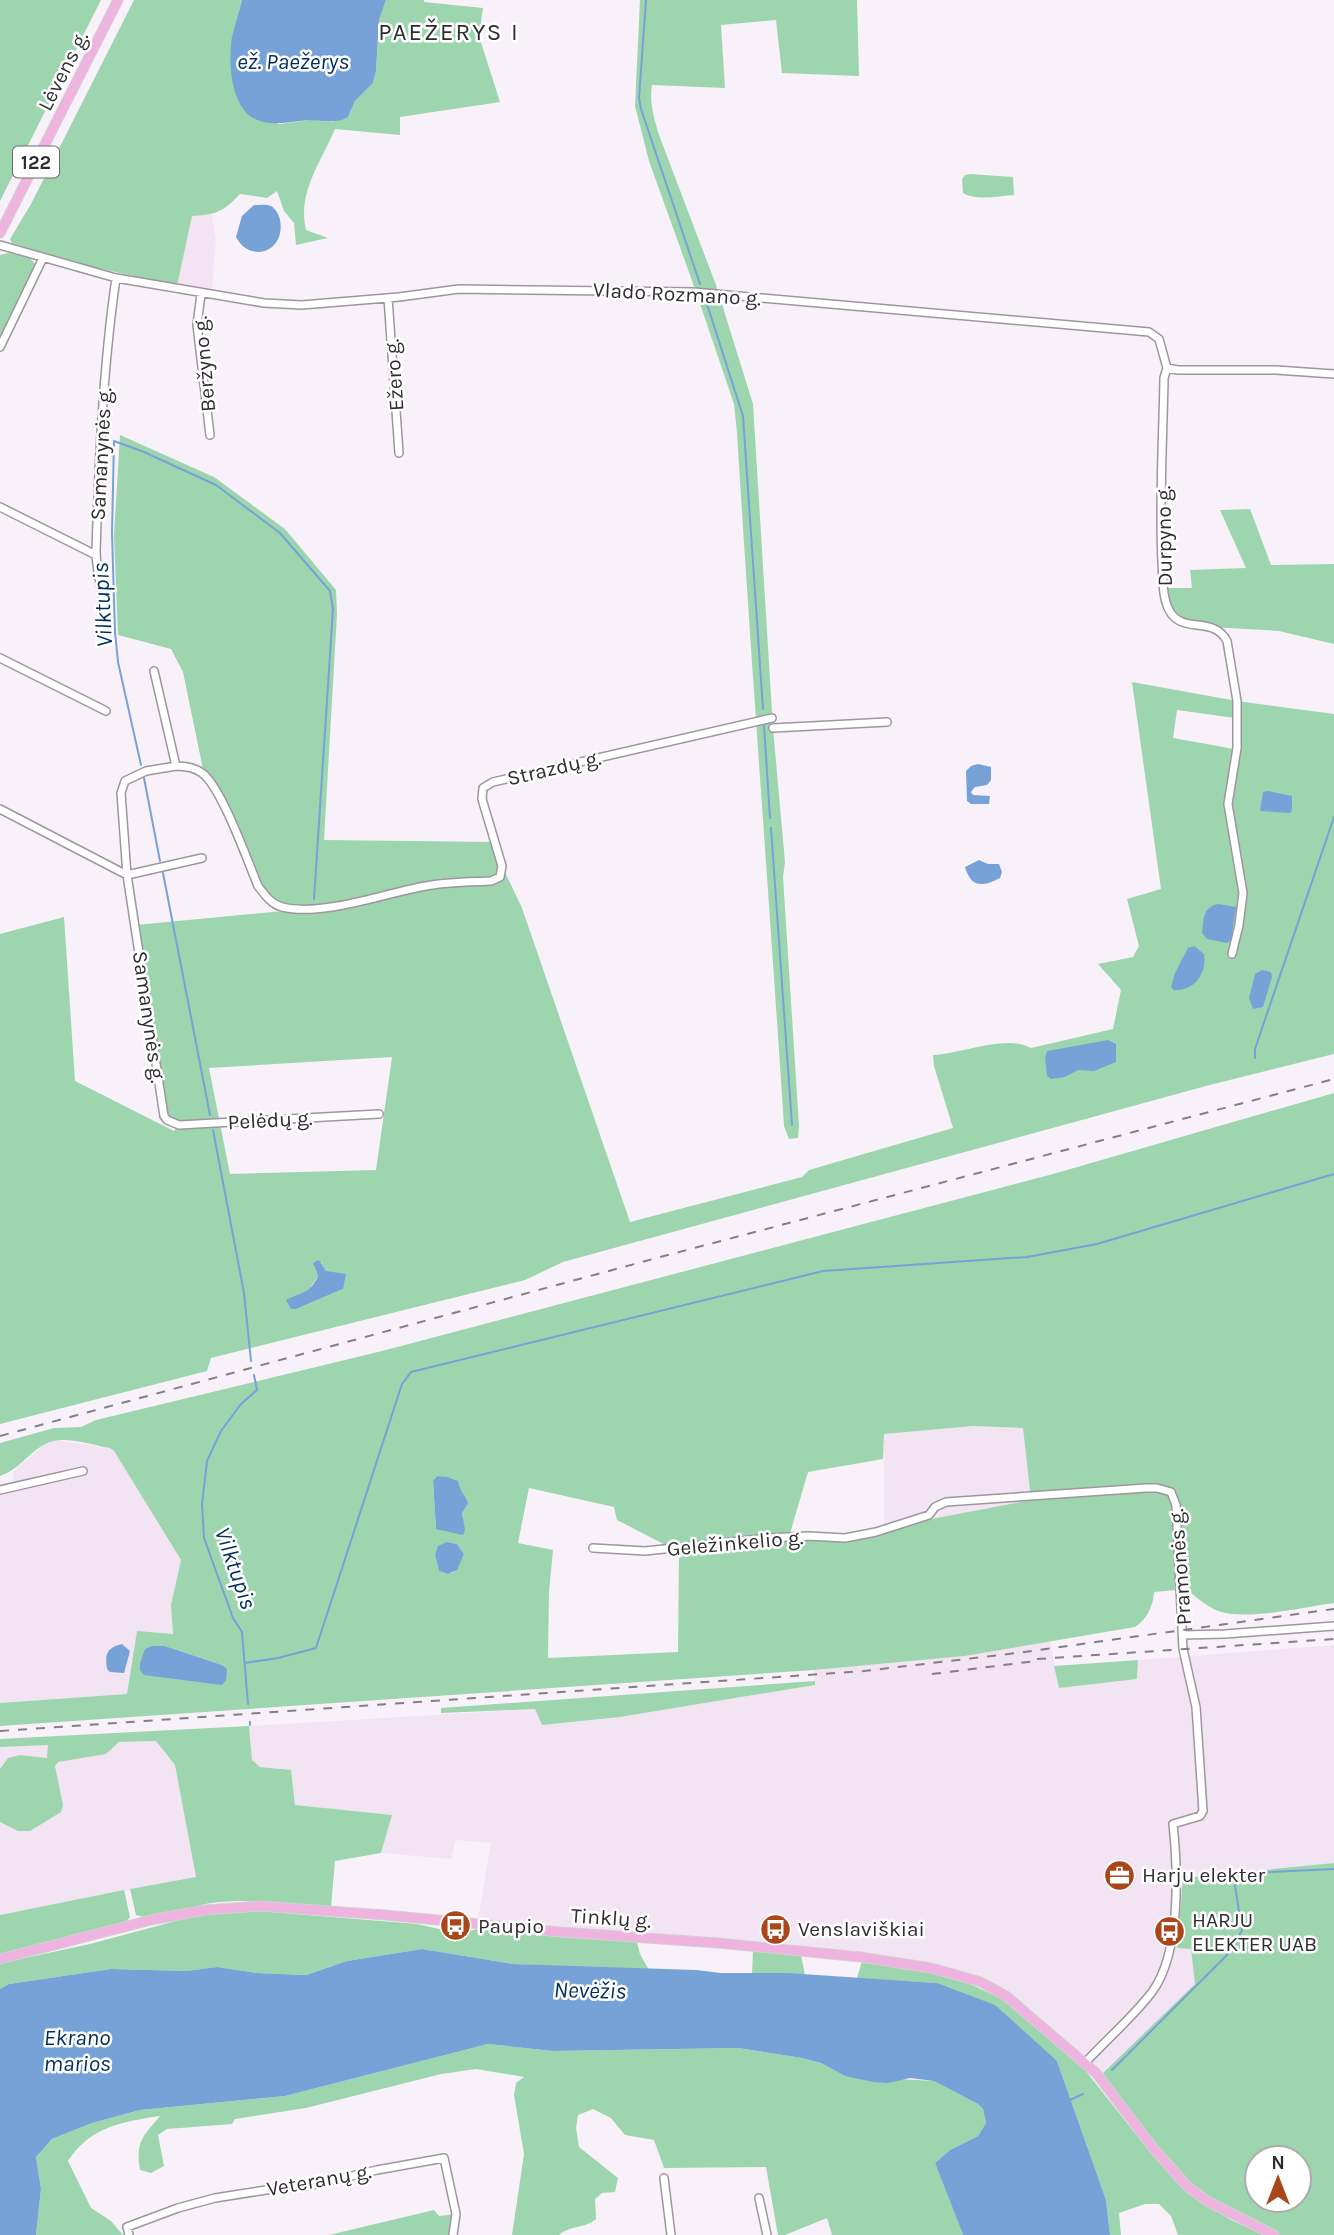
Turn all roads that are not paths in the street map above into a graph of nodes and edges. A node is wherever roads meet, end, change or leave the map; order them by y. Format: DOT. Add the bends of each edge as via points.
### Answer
graph roads {
  1 [pos="118,0"];
  2 [pos="0,233"];
  3 [pos="0,246"];
  4 [pos="43,258"];
  5 [pos="116,278"];
  6 [pos="201,293"];
  7 [pos="388,298"];
  8 [pos="0,347"];
  9 [pos="1167,368"];
  10 [pos="1334,374"];
  11 [pos="210,435"];
  12 [pos="399,453"];
  13 [pos="0,507"];
  14 [pos="96,555"];
  15 [pos="103,630"];
  16 [pos="0,658"];
  17 [pos="154,671"];
  18 [pos="106,712"];
  19 [pos="772,718"];
  20 [pos="887,722"];
  21 [pos="772,728"];
  22 [pos="176,766"];
  23 [pos="0,809"];
  24 [pos="202,858"];
  25 [pos="127,875"];
  26 [pos="1232,954"];
  27 [pos="379,1114"];
  28 [pos="164,1116"];
  29 [pos="83,1471"];
  30 [pos="1157,1488"];
  31 [pos="0,1490"];
  32 [pos="593,1548"];
  33 [pos="1334,1626"];
  34 [pos="1182,1634"];
  35 [pos="0,1959"];
  36 [pos="1085,2063"];
  37 [pos="664,2178"];
  38 [pos="759,2198"];
  39 [pos="129,2235"];
  40 [pos="453,2235"];
  41 [pos="671,2235"];
  42 [pos="767,2235"];
  43 [pos="1274,2235"];
  1 -- 2 [label="main road, Lėvens g. / 122"];
  3 -- 4 [label="street, Vlado Rozmano g."];
  4 -- 5 [label="street, Vlado Rozmano g."];
  4 -- 8 [label="street"];
  5 -- 6 [label="street, Vlado Rozmano g."];
  5 -- 14 [label="street, Samanynės g." via="106,358"];
  6 -- 7 [label="street, Vlado Rozmano g." via="302,305"];
  6 -- 11 [label="street, Beržyno g." via="197,325"];
  7 -- 9 [label="street, Vlado Rozmano g." via="459,289 712,293 1149,332 1159,339"];
  7 -- 12 [label="street, Ežero g."];
  9 -- 10 [label="street"];
  9 -- 26 [label="street, Durpyno g." via="1161,535 1167,608 1181,622 1215,627 1222,633 1237,701 1237,748 1228,804 1243,893"];
  13 -- 14 [label="street"];
  14 -- 15 [label="street, Samanynės g."];
  16 -- 18 [label="street"];
  17 -- 22 [label="street"];
  19 -- 22 [label="street, Strazdų g." via="493,782 483,788 482,799 502,866 500,877 429,885 326,907 298,909 279,906 267,898 218,792 204,774"];
  20 -- 21 [label="street"];
  22 -- 25 [label="street, Samanynės g." via="146,771 125,781 121,793"];
  23 -- 25 [label="street"];
  24 -- 25 [label="street"];
  25 -- 28 [label="street, Samanynės g."];
  27 -- 28 [label="street, Pelėdų g." via="179,1125"];
  29 -- 31 [label="street"];
  30 -- 32 [label="street, Geležinkelio g." via="946,1502 929,1516 845,1538 768,1538 645,1551"];
  30 -- 34 [label="street, Pramonės g." via="1171,1492 1175,1500"];
  33 -- 34 [label="street, Pramonės g."];
  34 -- 36 [label="street" via="1196,1707 1203,1811 1173,1824 1177,1870 1165,1966 1153,1991"];
  35 -- 36 [label="main road, Tinklų g." via="151,1920 259,1906 718,1943 898,1962 967,1977 1006,1996"];
  36 -- 43 [label="main road, Tinklų g." via="1174,2174 1208,2202"];
  37 -- 41 [label="street"];
  38 -- 42 [label="street"];
  39 -- 40 [label="street, Veteranų g." via="127,2227 178,2208 444,2158 456,2214"];
}
